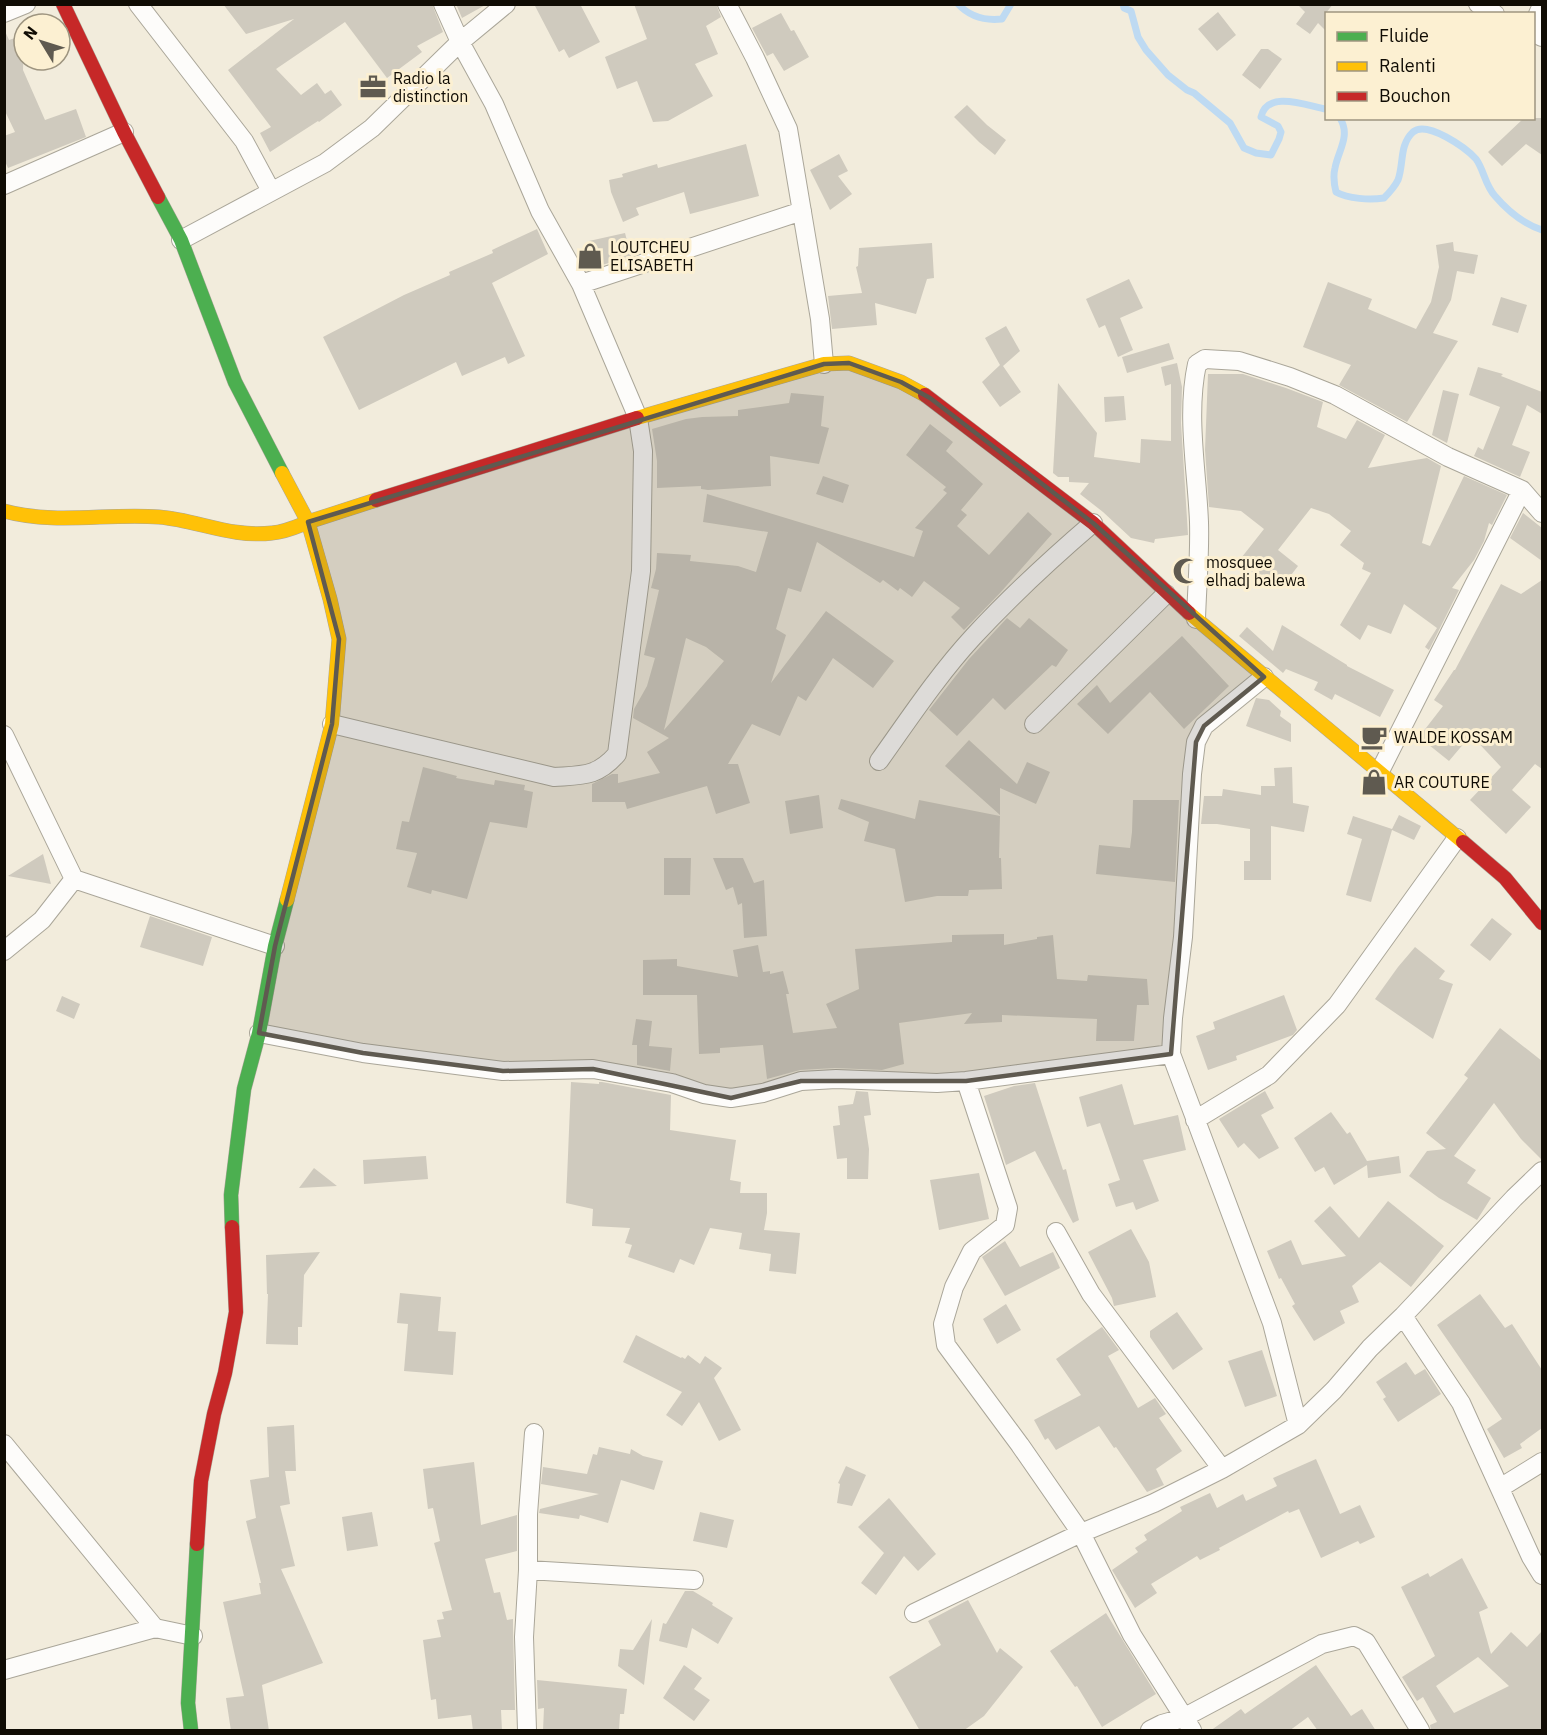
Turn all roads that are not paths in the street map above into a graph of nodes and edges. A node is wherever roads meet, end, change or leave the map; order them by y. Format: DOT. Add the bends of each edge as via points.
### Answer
graph roads {
  1 [pos="26,4"];
  2 [pos="63,4"];
  3 [pos="138,4"];
  4 [pos="443,4"];
  5 [pos="506,4"];
  6 [pos="727,4"];
  7 [pos="1478,4"];
  8 [pos="1492,12"];
  9 [pos="4,13"];
  10 [pos="460,42"];
  11 [pos="124,132"];
  12 [pos="4,185"];
  13 [pos="271,192"];
  14 [pos="802,211"];
  15 [pos="181,240"];
  16 [pos="581,284"];
  17 [pos="824,364"];
  18 [pos="638,418"];
  19 [pos="1522,490"];
  20 [pos="4,511"];
  21 [pos="1542,513"];
  22 [pos="308,522"];
  23 [pos="1093,523"];
  24 [pos="1166,594"];
  25 [pos="1196,620"];
  26 [pos="1264,677"];
  27 [pos="332,724"];
  28 [pos="1034,724"];
  29 [pos="4,735"];
  30 [pos="879,761"];
  31 [pos="1380,771"];
  32 [pos="1458,838"];
  33 [pos="74,879"];
  34 [pos="1542,923"];
  35 [pos="275,946"];
  36 [pos="4,951"];
  37 [pos="259,1033"];
  38 [pos="1171,1054"];
  39 [pos="966,1081"];
  40 [pos="1195,1120"];
  41 [pos="1542,1171"];
  42 [pos="1056,1232"];
  43 [pos="1402,1316"];
  44 [pos="1298,1425"];
  45 [pos="534,1433"];
  46 [pos="4,1444"];
  47 [pos="1542,1462"];
  48 [pos="1222,1469"];
  49 [pos="1500,1488"];
  50 [pos="1081,1533"];
  51 [pos="528,1570"];
  52 [pos="1542,1575"];
  53 [pos="694,1580"];
  54 [pos="914,1612"];
  55 [pos="155,1628"];
  56 [pos="194,1636"];
  57 [pos="4,1670"];
  58 [pos="1188,1724"];
  59 [pos="190,1731"];
  60 [pos="527,1731"];
  61 [pos="1150,1731"];
  62 [pos="1420,1731"];
  1 -- 9 [label="street"];
  2 -- 11 [label="street"];
  3 -- 13 [label="street" via="244,141"];
  4 -- 10 [label="street"];
  5 -- 10 [label="street"];
  6 -- 14 [label="street" via="788,129"];
  7 -- 8 [label="street"];
  10 -- 13 [label="street" via="372,128 325,163"];
  10 -- 16 [label="street" via="494,104 540,211"];
  11 -- 12 [label="street"];
  11 -- 15 [label="street"];
  13 -- 15 [label="street"];
  14 -- 16 [label="street"];
  14 -- 17 [label="street"];
  15 -- 22 [label="street" via="235,382"];
  16 -- 18 [label="street"];
  17 -- 18 [label="street"];
  17 -- 23 [label="street" via="849,363 901,382 930,398"];
  18 -- 22 [label="street"];
  18 -- 27 [label="street" via="644,451 641,571 617,754 605,768 585,775 554,777"];
  19 -- 21 [label="street"];
  19 -- 25 [label="street" via="1448,457 1335,394 1239,361 1205,359 1197,364 1195,374 1193,419 1199,525"];
  19 -- 31 [label="street"];
  20 -- 22 [label="street" via="56,520 157,517 225,532 262,534 293,530"];
  22 -- 27 [label="street" via="339,639"];
  23 -- 24 [label="street"];
  23 -- 30 [label="street" via="1033,575 972,638"];
  24 -- 25 [label="street"];
  24 -- 28 [label="street"];
  25 -- 26 [label="street"];
  26 -- 31 [label="street"];
  26 -- 38 [label="street" via="1204,726 1196,742"];
  27 -- 35 [label="street"];
  29 -- 33 [label="street"];
  31 -- 32 [label="street"];
  32 -- 34 [label="street" via="1505,878"];
  32 -- 40 [label="street" via="1337,1005 1269,1075"];
  33 -- 35 [label="street"];
  33 -- 36 [label="street" via="42,920"];
  35 -- 37 [label="street"];
  37 -- 39 [label="street" via="363,1053 503,1071 593,1069 731,1098 763,1094 801,1081"];
  37 -- 56 [label="street" via="244,1089 231,1195 236,1312 201,1481"];
  38 -- 39 [label="street"];
  38 -- 40 [label="street"];
  39 -- 50 [label="street" via="1008,1208 1005,1225 972,1251 954,1287 943,1324 946,1345"];
  40 -- 44 [label="street" via="1272,1323"];
  41 -- 43 [label="street"];
  42 -- 48 [label="street" via="1091,1294"];
  43 -- 44 [label="street"];
  43 -- 49 [label="street" via="1461,1403"];
  44 -- 48 [label="street"];
  45 -- 51 [label="street"];
  46 -- 55 [label="street"];
  47 -- 49 [label="street"];
  48 -- 50 [label="street"];
  49 -- 52 [label="street"];
  50 -- 54 [label="street"];
  50 -- 58 [label="street" via="1132,1635"];
  51 -- 53 [label="street"];
  51 -- 60 [label="street" via="524,1638"];
  55 -- 56 [label="street"];
  55 -- 57 [label="street"];
  56 -- 59 [label="street" via="188,1703"];
  58 -- 61 [label="street" via="1161,1724"];
  58 -- 62 [label="street" via="1322,1644 1354,1636 1366,1642"];
}
